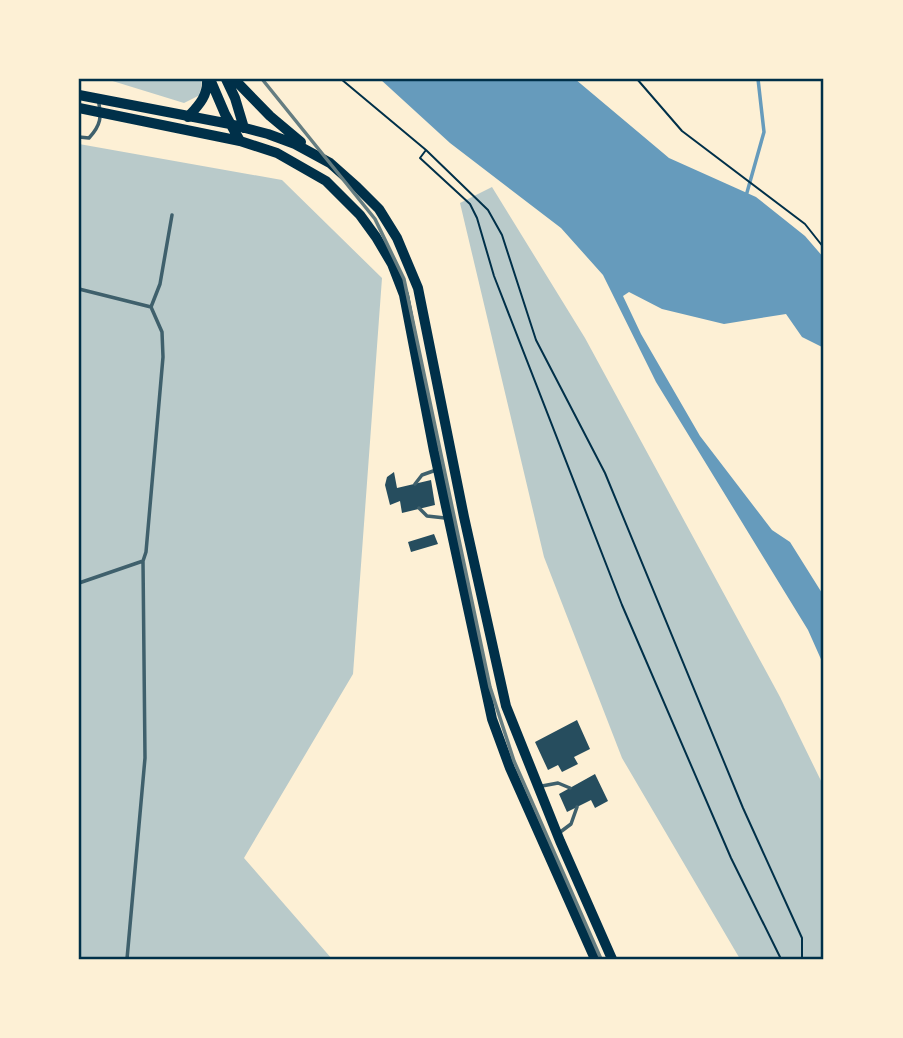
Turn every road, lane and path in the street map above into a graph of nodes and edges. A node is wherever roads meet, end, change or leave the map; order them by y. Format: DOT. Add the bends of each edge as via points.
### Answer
graph roads {
  1 [pos="208,79"];
  2 [pos="226,79"];
  3 [pos="234,79"];
  4 [pos="341,79"];
  5 [pos="636,79"];
  6 [pos="79,95"];
  7 [pos="98,99"];
  8 [pos="79,108"];
  9 [pos="102,114"];
  10 [pos="188,117"];
  11 [pos="230,124"];
  12 [pos="244,128"];
  13 [pos="79,137"];
  14 [pos="240,141"];
  15 [pos="426,150"];
  16 [pos="824,153"];
  17 [pos="824,159"];
  18 [pos="330,163"];
  19 [pos="172,215"];
  20 [pos="824,248"];
  21 [pos="79,289"];
  22 [pos="151,307"];
  23 [pos="438,470"];
  24 [pos="415,484"];
  25 [pos="419,508"];
  26 [pos="449,519"];
  27 [pos="143,561"];
  28 [pos="79,583"];
  29 [pos="509,713"];
  30 [pos="492,719"];
  31 [pos="538,787"];
  32 [pos="570,788"];
  33 [pos="577,807"];
  34 [pos="557,834"];
  35 [pos="127,959"];
  36 [pos="595,959"];
  37 [pos="612,959"];
  38 [pos="781,959"];
  39 [pos="802,959"];
  1 -- 10 [label="main road" via="203,101"];
  1 -- 11 [label="main road"];
  2 -- 12 [label="main road"];
  3 -- 18 [label="main road" via="286,131"];
  4 -- 15 [label="path"];
  5 -- 20 [label="path" via="682,131 805,224"];
  6 -- 7 [label="main road"];
  7 -- 9 [label="lane"];
  7 -- 10 [label="main road"];
  8 -- 9 [label="main road"];
  9 -- 13 [label="lane" via="100,127 89,138"];
  9 -- 14 [label="main road"];
  10 -- 11 [label="main road"];
  11 -- 12 [label="main road"];
  11 -- 14 [label="main road"];
  12 -- 18 [label="main road" via="295,144"];
  14 -- 23 [label="main road" via="276,153 326,181 360,215 381,246 404,295"];
  15 -- 38 [label="path" via="420,158 470,204 477,218 494,276 622,605 726,846"];
  15 -- 39 [label="path" via="488,210 502,235 536,340 610,484 743,808 803,938"];
  16 -- 17 [label="lane"];
  18 -- 29 [label="main road" via="379,209 418,288"];
  19 -- 22 [label="lane" via="160,284"];
  21 -- 22 [label="lane"];
  22 -- 27 [label="lane" via="162,332 163,357"];
  23 -- 24 [label="lane" via="422,475"];
  23 -- 26 [label="main road"];
  25 -- 26 [label="lane" via="427,516"];
  26 -- 30 [label="main road"];
  27 -- 28 [label="lane"];
  27 -- 35 [label="lane" via="145,758"];
  29 -- 30 [label="lane"];
  29 -- 31 [label="main road"];
  30 -- 36 [label="main road"];
  31 -- 32 [label="lane" via="558,783"];
  31 -- 34 [label="main road"];
  33 -- 34 [label="lane" via="571,824"];
  34 -- 37 [label="main road"];
}
